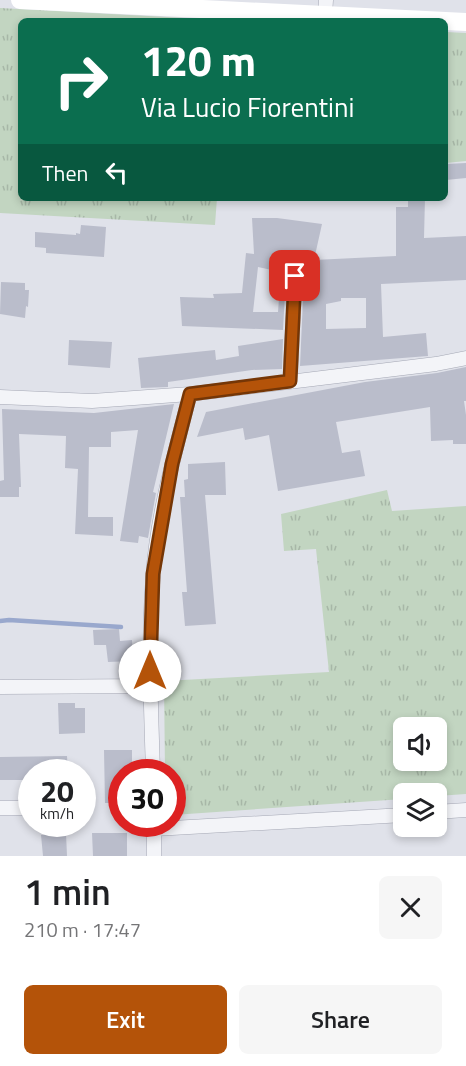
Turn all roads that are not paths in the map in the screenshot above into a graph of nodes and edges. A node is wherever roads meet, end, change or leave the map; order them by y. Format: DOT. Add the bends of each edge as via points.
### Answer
graph roads {
  1 [pos="20,0"];
  2 [pos="325,7"];
  3 [pos="428,18"];
  4 [pos="448,20"];
  5 [pos="466,22"];
  6 [pos="295,276"];
  7 [pos="466,358"];
  8 [pos="290,381"];
  9 [pos="190,394"];
  10 [pos="0,397"];
  11 [pos="151,686"];
  12 [pos="0,687"];
  13 [pos="153,759"];
  14 [pos="0,808"];
  15 [pos="18,808"];
  16 [pos="466,810"];
  17 [pos="447,811"];
  18 [pos="393,815"];
  19 [pos="186,825"];
  20 [pos="154,837"];
  21 [pos="154,856"];
  1 -- 2 [label="street"];
  2 -- 3 [label="street"];
  4 -- 5 [label="street"];
  6 -- 8 [label="street"];
  7 -- 8 [label="street"];
  8 -- 9 [label="street"];
  9 -- 10 [label="street" via="93,401"];
  9 -- 11 [label="street" via="172,464 153,574"];
  11 -- 12 [label="street"];
  11 -- 13 [label="street"];
  14 -- 15 [label="street"];
  16 -- 17 [label="street"];
  18 -- 19 [label="street"];
  20 -- 21 [label="street"];
}
